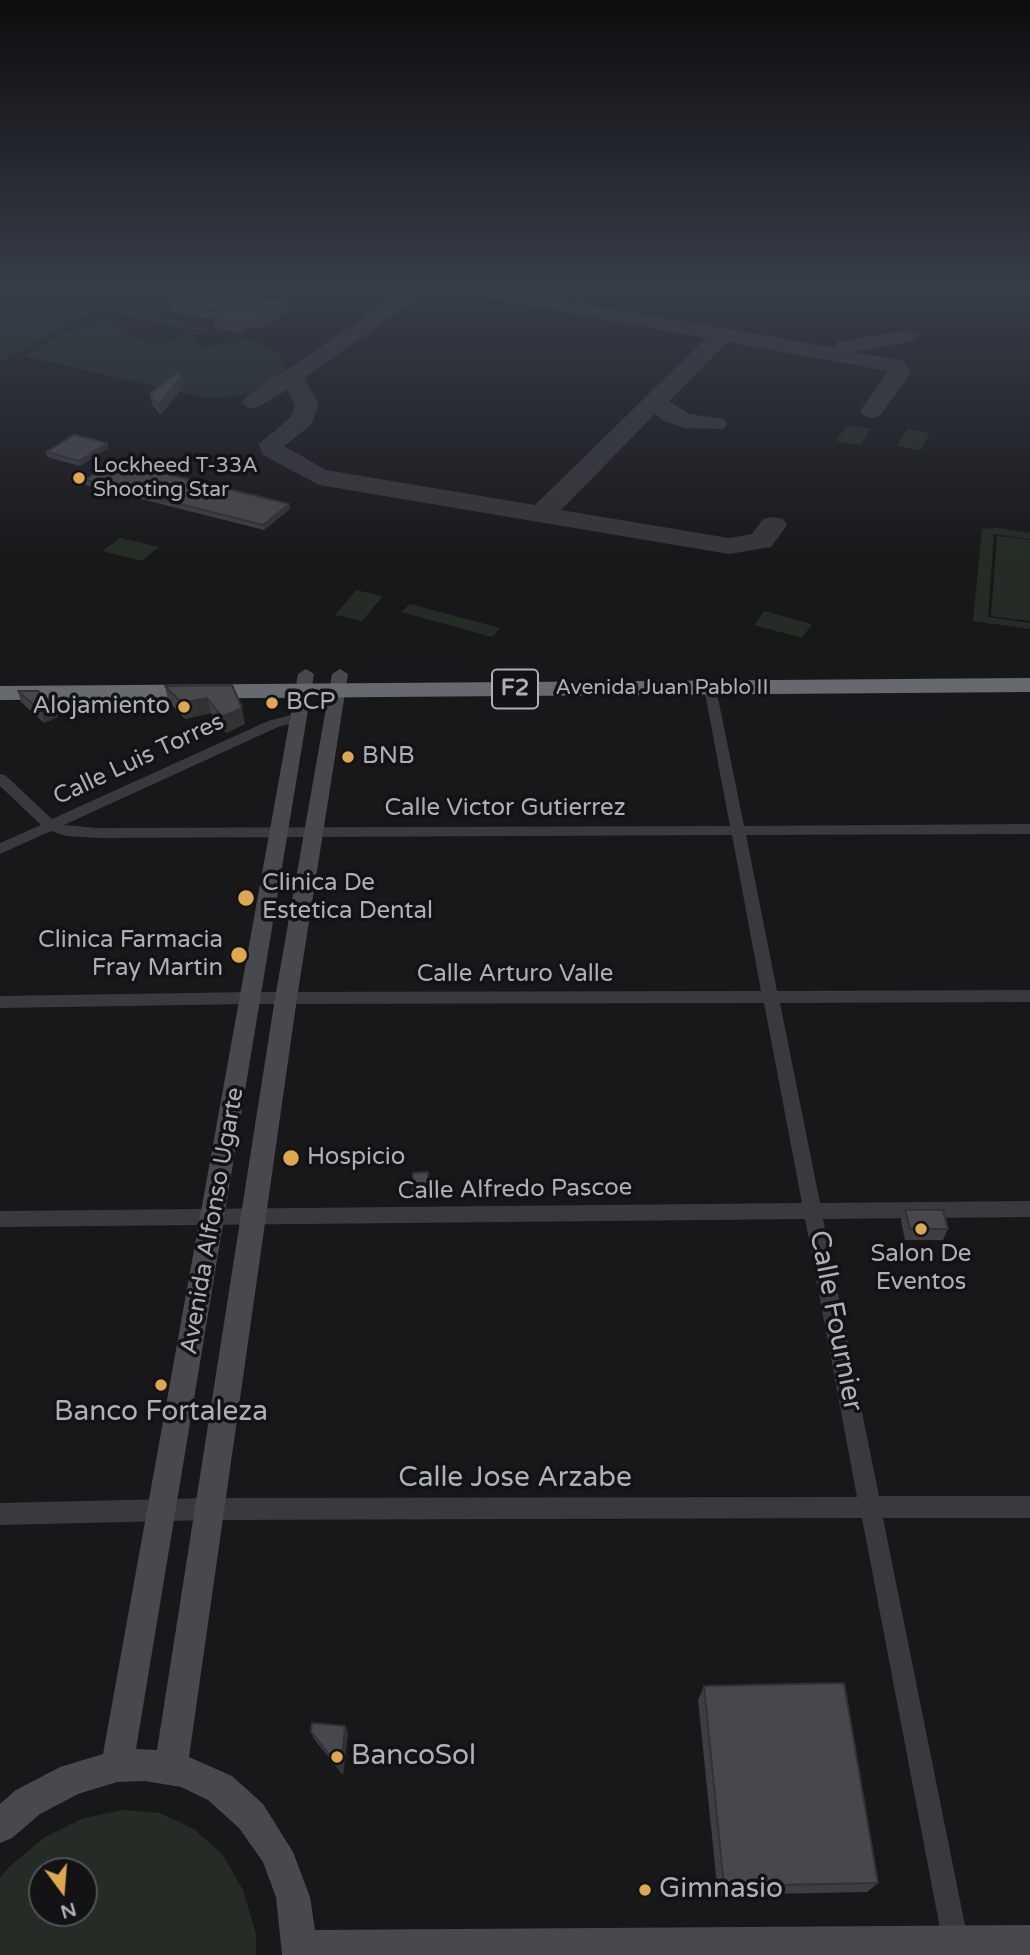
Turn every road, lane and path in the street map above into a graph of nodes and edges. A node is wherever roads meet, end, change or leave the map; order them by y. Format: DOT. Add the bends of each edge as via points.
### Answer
graph roads {
  1 [pos="1030,672"];
  2 [pos="305,682"];
  3 [pos="338,682"];
  4 [pos="1030,685"];
  5 [pos="710,688"];
  6 [pos="2,691"];
  7 [pos="299,717"];
  8 [pos="0,778"];
  9 [pos="51,825"];
  10 [pos="1030,829"];
  11 [pos="740,831"];
  12 [pos="279,832"];
  13 [pos="314,832"];
  14 [pos="0,849"];
  15 [pos="1030,996"];
  16 [pos="251,998"];
  17 [pos="286,998"];
  18 [pos="772,998"];
  19 [pos="0,1002"];
  20 [pos="1030,1209"];
  21 [pos="813,1211"];
  22 [pos="213,1218"];
  23 [pos="255,1218"];
  24 [pos="0,1219"];
  25 [pos="1030,1507"];
  26 [pos="871,1508"];
  27 [pos="210,1509"];
  28 [pos="163,1511"];
  29 [pos="0,1514"];
  30 [pos="117,1766"];
  31 [pos="172,1768"];
  32 [pos="0,1826"];
  33 [pos="1030,1943"];
  34 [pos="957,1950"];
  35 [pos="300,1952"];
  1 -- 3 [label="highway, Avenida Juan Pablo II / F2"];
  2 -- 3 [label="highway, Avenida Juan Pablo II / F2"];
  2 -- 6 [label="highway, Avenida Juan Pablo II / F2"];
  2 -- 7 [label="main road, Avenida Alfonso Ugarte"];
  3 -- 5 [label="highway, Avenida Juan Pablo II / F2"];
  3 -- 13 [label="main road, Avenida Alfonso Ugarte"];
  4 -- 5 [label="highway, Avenida Juan Pablo II / F2"];
  5 -- 11 [label="street, Calle Fournier"];
  7 -- 9 [label="street, Calle Luis Torres" via="273,724"];
  7 -- 12 [label="main road, Avenida Alfonso Ugarte"];
  8 -- 9 [label="street, Calle Victor Gutierrez"];
  9 -- 12 [label="street, Calle Victor Gutierrez" via="97,834"];
  9 -- 14 [label="street, Calle Luis Torres"];
  10 -- 11 [label="street, Calle Victor Gutierrez"];
  11 -- 13 [label="street, Calle Victor Gutierrez"];
  11 -- 18 [label="street, Calle Fournier"];
  12 -- 13 [label="street, Calle Victor Gutierrez"];
  12 -- 16 [label="main road, Avenida Alfonso Ugarte"];
  13 -- 17 [label="main road, Avenida Alfonso Ugarte"];
  15 -- 18 [label="street, Calle Arturo Valle"];
  16 -- 17 [label="street, Calle Arturo Valle"];
  16 -- 19 [label="street, Calle Arturo Valle"];
  16 -- 22 [label="main road, Avenida Alfonso Ugarte"];
  17 -- 18 [label="street, Calle Arturo Valle"];
  17 -- 23 [label="main road, Avenida Alfonso Ugarte"];
  18 -- 21 [label="street, Calle Fournier"];
  20 -- 21 [label="street, Calle Alfredo Pascoe"];
  21 -- 23 [label="street, Calle Alfredo Pascoe"];
  21 -- 26 [label="street, Calle Fournier"];
  22 -- 23 [label="street, Calle Alfredo Pascoe"];
  22 -- 24 [label="street, Calle Alfredo Pascoe"];
  22 -- 28 [label="main road, Avenida Alfonso Ugarte"];
  23 -- 27 [label="main road, Avenida Alfonso Ugarte"];
  25 -- 26 [label="street, Calle Jose Arzabe"];
  26 -- 27 [label="street, Calle Jose Arzabe"];
  26 -- 34 [label="street, Calle Fournier"];
  27 -- 28 [label="street, Calle Jose Arzabe"];
  27 -- 31 [label="main road, Avenida Alfonso Ugarte"];
  28 -- 29 [label="street, Calle Jose Arzabe"];
  28 -- 30 [label="main road, Avenida Alfonso Ugarte"];
  30 -- 31 [label="main road"];
  30 -- 32 [label="main road" via="72,1779 28,1802"];
  31 -- 35 [label="main road" via="220,1788 251,1815 276,1852 293,1897"];
  33 -- 34 [label="main road"];
  34 -- 35 [label="main road"];
}
